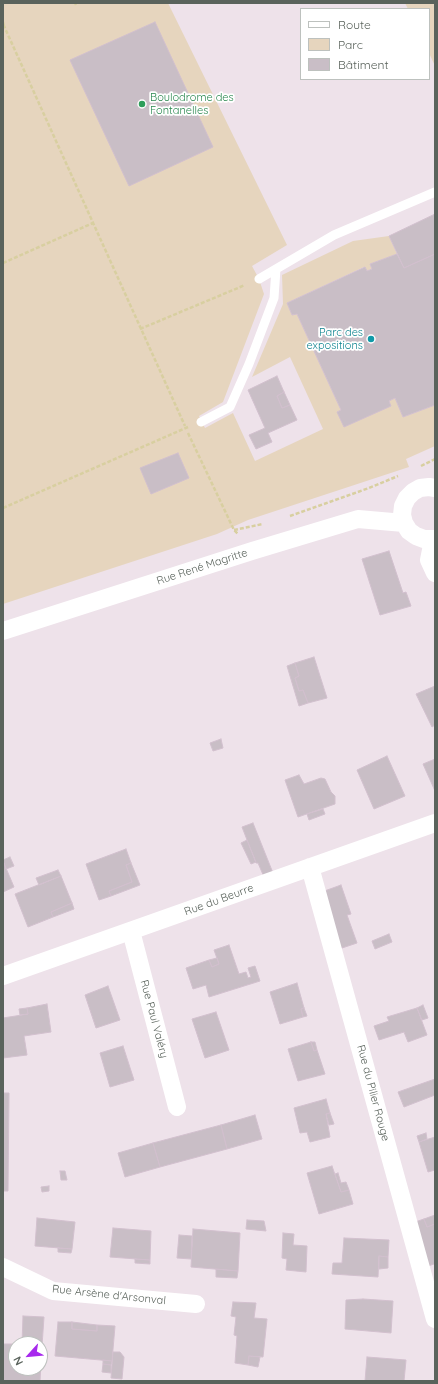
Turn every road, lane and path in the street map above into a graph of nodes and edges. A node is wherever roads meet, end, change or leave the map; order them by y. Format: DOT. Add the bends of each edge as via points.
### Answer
graph roads {
  1 [pos="3,22"];
  2 [pos="4,27"];
  3 [pos="435,192"];
  4 [pos="93,223"];
  5 [pos="3,262"];
  6 [pos="276,269"];
  7 [pos="259,279"];
  8 [pos="140,329"];
  9 [pos="201,422"];
  10 [pos="186,428"];
  11 [pos="435,459"];
  12 [pos="417,468"];
  13 [pos="404,474"];
  14 [pos="435,488"];
  15 [pos="3,508"];
  16 [pos="285,518"];
  17 [pos="404,523"];
  18 [pos="264,524"];
  19 [pos="234,530"];
  20 [pos="434,539"];
  21 [pos="252,551"];
  22 [pos="435,573"];
  23 [pos="3,631"];
  24 [pos="435,823"];
  25 [pos="310,867"];
  26 [pos="131,931"];
  27 [pos="3,976"];
  28 [pos="177,1107"];
  29 [pos="3,1267"];
  30 [pos="196,1304"];
  31 [pos="435,1318"];
  1 -- 2 [label="path"];
  2 -- 4 [label="path"];
  3 -- 6 [label="lane" via="334,235"];
  4 -- 5 [label="path"];
  4 -- 8 [label="path"];
  6 -- 7 [label="lane"];
  6 -- 9 [label="lane" via="274,298 230,407"];
  7 -- 8 [label="path"];
  8 -- 10 [label="path"];
  9 -- 10 [label="path"];
  10 -- 15 [label="path"];
  10 -- 19 [label="path"];
  11 -- 12 [label="path"];
  13 -- 16 [label="path"];
  14 -- 17 [label="street" via="420,488 407,498 403,506"];
  17 -- 20 [label="street" via="416,536"];
  17 -- 21 [label="street, Rue René Magritte" via="358,519"];
  18 -- 19 [label="path"];
  19 -- 21 [label="path"];
  20 -- 22 [label="street" via="429,560"];
  21 -- 23 [label="street, Rue René Magritte"];
  24 -- 25 [label="street, Rue du Beurre"];
  25 -- 26 [label="street, Rue du Beurre"];
  25 -- 31 [label="street, Rue du Pilier Rouge"];
  26 -- 27 [label="street, Rue du Beurre"];
  26 -- 28 [label="street, Rue Paul Valéry"];
  29 -- 30 [label="street, Rue Arsène d'Arsonval" via="53,1291"];
}
